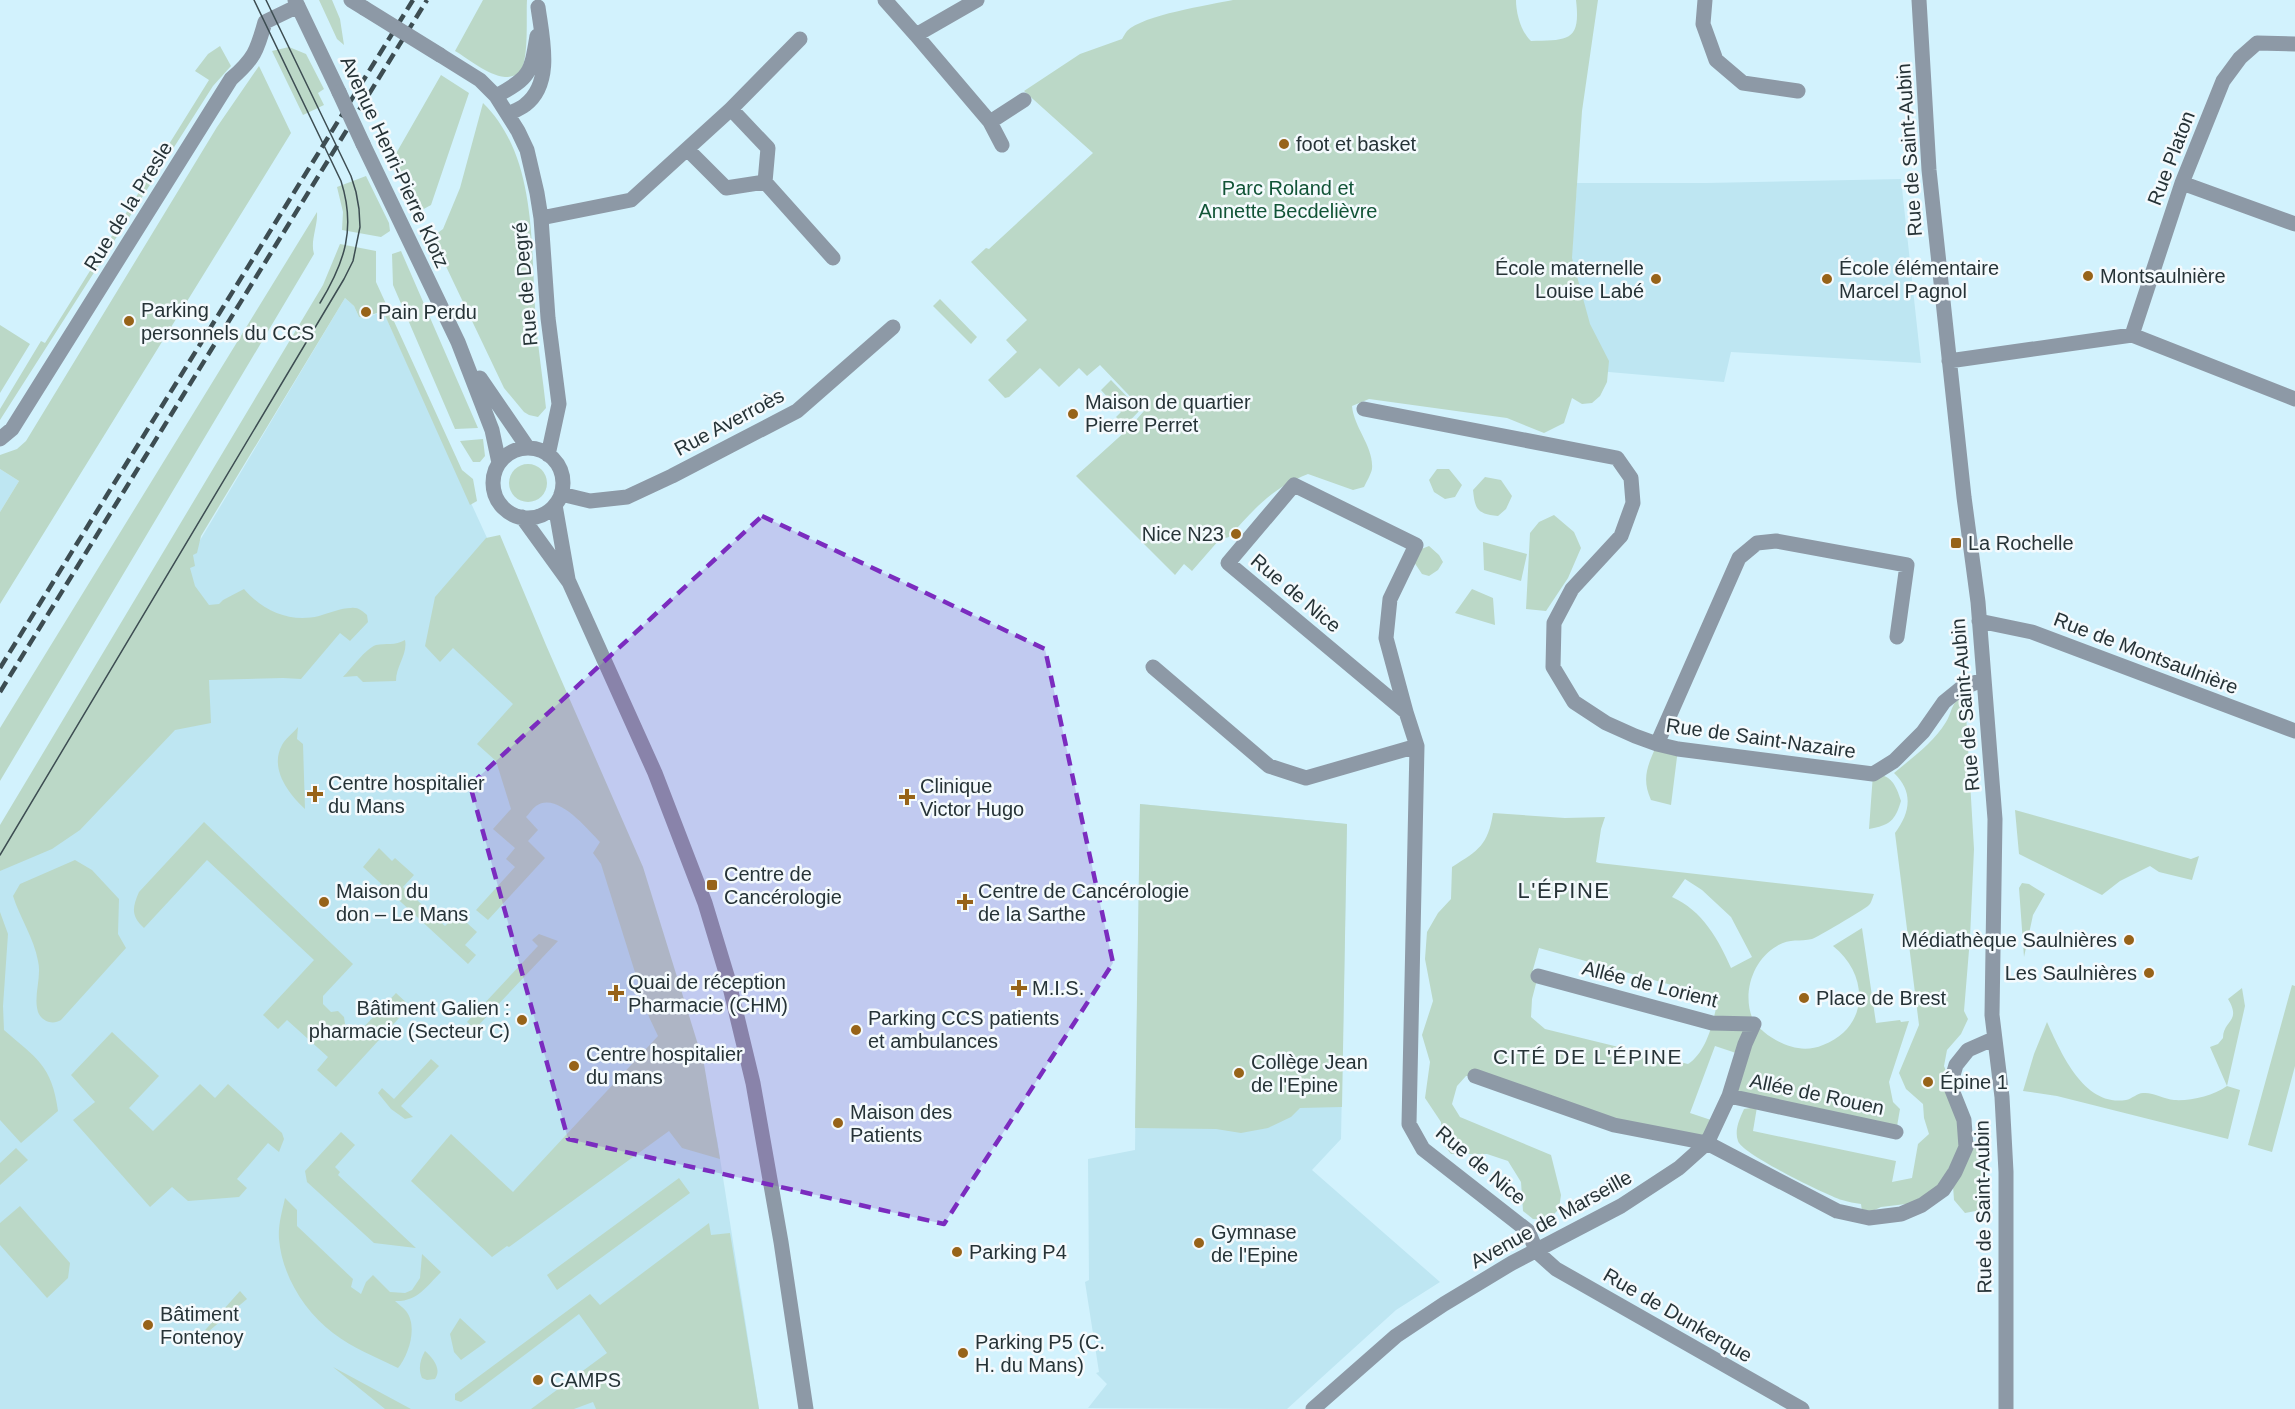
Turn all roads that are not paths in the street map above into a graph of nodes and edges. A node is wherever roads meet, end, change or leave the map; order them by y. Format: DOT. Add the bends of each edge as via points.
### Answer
graph roads {
  1 [pos="885,0"];
  2 [pos="977,0"];
  3 [pos="1705,0"];
  4 [pos="1919,0"];
  5 [pos="296,3"];
  6 [pos="539,3"];
  7 [pos="358,4"];
  8 [pos="916,35"];
  9 [pos="800,39"];
  10 [pos="2295,44"];
  11 [pos="1798,91"];
  12 [pos="496,96"];
  13 [pos="1024,100"];
  14 [pos="731,109"];
  15 [pos="508,114"];
  16 [pos="990,122"];
  17 [pos="1002,145"];
  18 [pos="688,150"];
  19 [pos="765,182"];
  20 [pos="2182,183"];
  21 [pos="541,218"];
  22 [pos="2295,224"];
  23 [pos="833,258"];
  24 [pos="894,327"];
  25 [pos="2132,335"];
  26 [pos="458,342"];
  27 [pos="1949,361"];
  28 [pos="2295,399"];
  29 [pos="1364,409"];
  30 [pos="0,439"];
  31 [pos="528,448"];
  32 [pos="548,454"];
  33 [pos="499,463"];
  34 [pos="558,499"];
  35 [pos="522,517"];
  36 [pos="568,582"];
  37 [pos="1979,621"];
  38 [pos="1897,636"];
  39 [pos="1153,667"];
  40 [pos="1984,680"];
  41 [pos="1406,712"];
  42 [pos="2295,731"];
  43 [pos="1657,744"];
  44 [pos="1417,746"];
  45 [pos="1538,976"];
  46 [pos="1754,1024"];
  47 [pos="1993,1039"];
  48 [pos="1475,1076"];
  49 [pos="1728,1096"];
  50 [pos="1896,1132"];
  51 [pos="1707,1143"];
  52 [pos="1537,1252"];
  53 [pos="806,1409"];
  54 [pos="1313,1409"];
  55 [pos="1802,1409"];
  56 [pos="2006,1409"];
  1 -- 8 [label="street"];
  2 -- 8 [label="street"];
  3 -- 11 [label="street" via="1703,24 1716,60 1743,83"];
  4 -- 27 [label="street, Rue de Saint-Aubin" via="1929,170"];
  5 -- 26 [label="street, Avenue Henri-Pierre Klotz, bridge"];
  5 -- 30 [label="street, Rue de la Presle" via="265,22 258,50 231,79 12,429"];
  6 -- 12 [label="street" via="531,68 524,80"];
  6 -- 15 [label="street" via="545,64 541,82 525,105"];
  7 -- 12 [label="street, Rue de Degré, bridge" via="480,80"];
  8 -- 16 [label="street"];
  9 -- 14 [label="street"];
  10 -- 20 [label="street, Rue Platon" via="2257,43 2240,58 2223,81"];
  12 -- 15 [label="street, Rue de Degré"];
  13 -- 16 [label="street"];
  14 -- 18 [label="street"];
  14 -- 19 [label="street" via="768,148"];
  15 -- 21 [label="street, Rue de Degré" via="526,150"];
  16 -- 17 [label="street"];
  18 -- 19 [label="street" via="726,188"];
  18 -- 21 [label="street" via="631,200"];
  19 -- 23 [label="street"];
  20 -- 22 [label="street"];
  20 -- 25 [label="street, Rue Platon"];
  21 -- 32 [label="street, Rue de Degré" via="559,404"];
  24 -- 34 [label="street, Rue Averroès" via="797,411 672,476 627,497"];
  25 -- 27 [label="street"];
  25 -- 28 [label="street"];
  26 -- 31 [label="street, Avenue Henri-Pierre Klotz" via="491,398"];
  26 -- 33 [label="street, Avenue Henri-Pierre Klotz" via="492,430"];
  27 -- 37 [label="street, Rue de Saint-Aubin"];
  29 -- 43 [label="street, Rue de Saint-Nazaire" via="1617,458 1631,478 1634,503 1621,536 1572,589 1554,623 1553,667 1574,702 1606,723"];
  31 -- 32 [label="street"];
  31 -- 33 [label="street" via="511,452"];
  32 -- 34 [label="street" via="561,471 563,483"];
  33 -- 35 [label="street" via="493,477 494,493 507,511"];
  34 -- 35 [label="street" via="541,515"];
  34 -- 36 [label="street"];
  35 -- 36 [label="street"];
  36 -- 53 [label="street" via="655,773 705,903 728,979 753,1083"];
  37 -- 40 [label="street, Rue de Saint-Aubin"];
  37 -- 42 [label="street, Rue de Montsaulnière" via="2032,632"];
  38 -- 43 [label="street" via="1907,565 1776,541 1757,543 1739,558"];
  39 -- 44 [label="street" via="1269,766 1306,778"];
  40 -- 43 [label="street, Rue de Saint-Nazaire" via="1959,689 1944,702 1923,732 1873,774"];
  40 -- 47 [label="street, Rue de Saint-Aubin" via="1995,819"];
  41 -- 41 [label="street, Rue de Nice" via="1228,563 1294,485 1416,545 1390,599 1386,638"];
  41 -- 44 [label="street, Rue de Nice"];
  44 -- 52 [label="street, Rue de Nice" via="1409,1124 1423,1149 1528,1231"];
  45 -- 46 [label="street, Allée de Lorient" via="1712,1023"];
  46 -- 49 [label="street, Avenue de Marseille"];
  47 -- 51 [label="street" via="1968,1050 1956,1065 1950,1085 1965,1120 1966,1147 1954,1172 1943,1190 1901,1214 1869,1218 1837,1211"];
  47 -- 56 [label="street, Rue de Saint-Aubin" via="2002,1097 2006,1172"];
  48 -- 51 [label="street" via="1614,1125"];
  49 -- 50 [label="street, Allée de Rouen"];
  49 -- 51 [label="street, Avenue de Marseille"];
  51 -- 52 [label="street, Avenue de Marseille" via="1679,1168 1621,1206"];
  52 -- 54 [label="street, Avenue de Marseille" via="1512,1263 1396,1336"];
  52 -- 55 [label="street, Rue de Dunkerque" via="1556,1269"];
}
